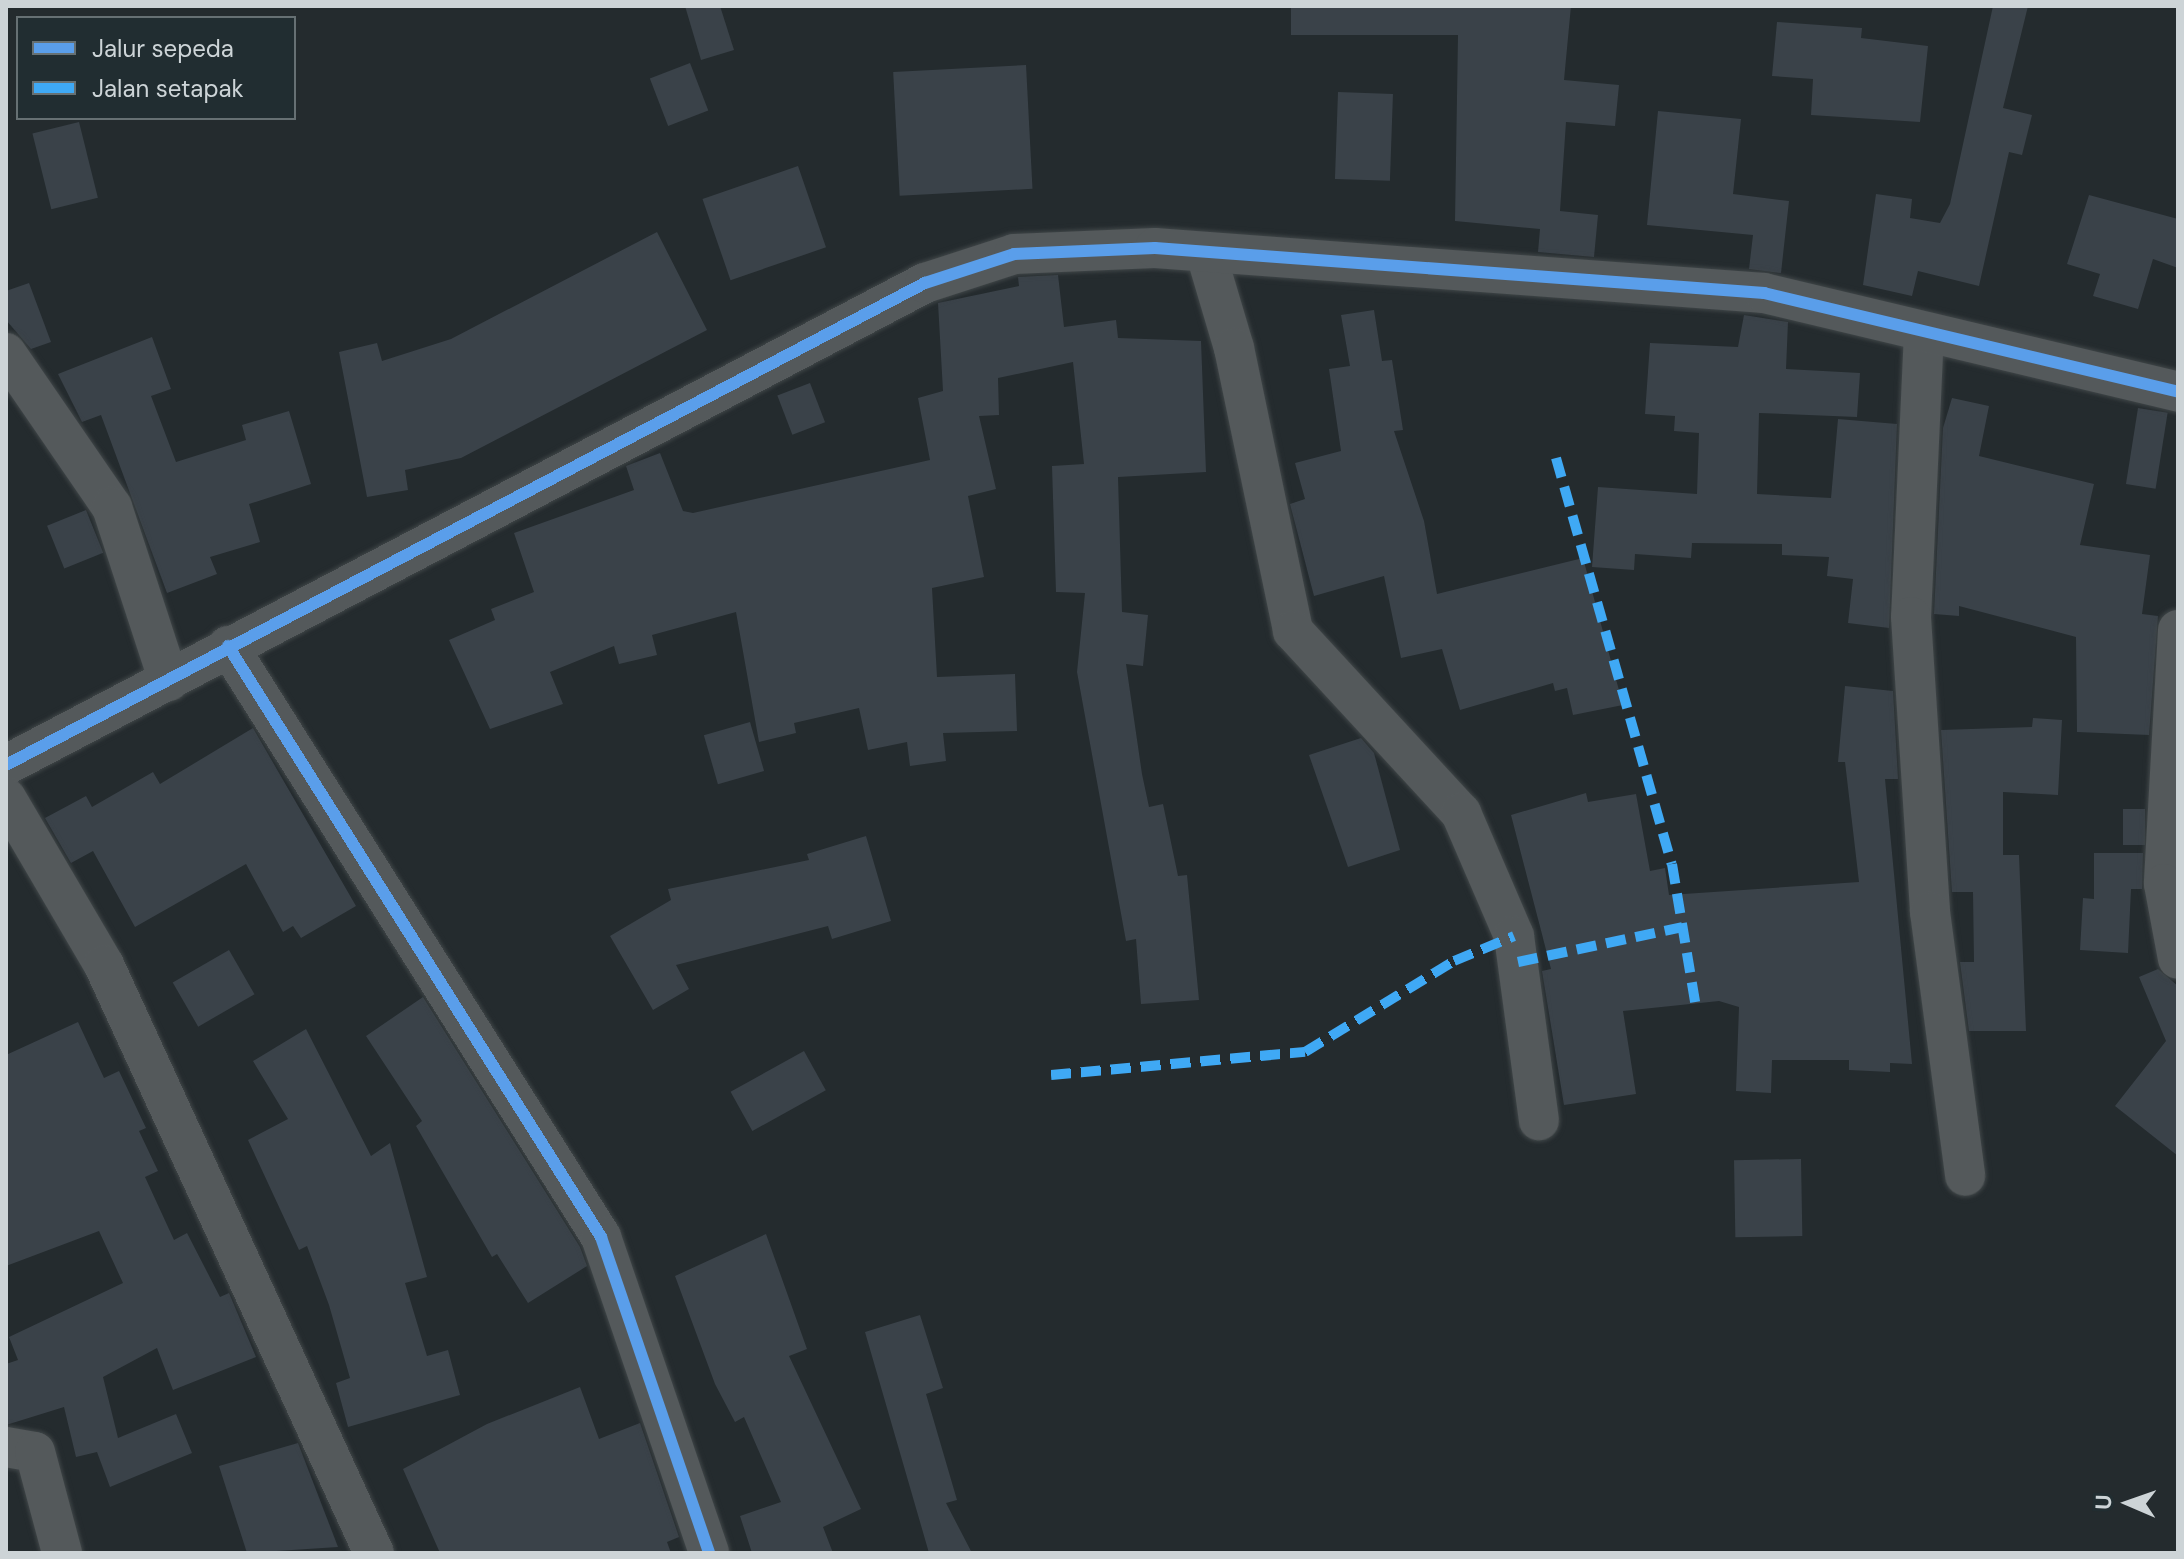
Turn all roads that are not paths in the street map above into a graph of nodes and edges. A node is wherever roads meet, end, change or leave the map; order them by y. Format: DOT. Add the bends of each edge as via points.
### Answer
graph roads {
  1 [pos="1207,257"];
  2 [pos="1924,332"];
  3 [pos="6,353"];
  4 [pos="2178,392"];
  5 [pos="2178,630"];
  6 [pos="228,646"];
  7 [pos="169,681"];
  8 [pos="6,765"];
  9 [pos="6,798"];
  10 [pos="2178,959"];
  11 [pos="1539,1120"];
  12 [pos="1965,1176"];
  13 [pos="6,1447"];
  14 [pos="62,1553"];
  15 [pos="374,1553"];
  16 [pos="709,1553"];
  1 -- 2 [label="street" via="1764,293"];
  1 -- 6 [label="street" via="1155,248 1014,254 925,283"];
  1 -- 11 [label="street" via="1234,348 1293,631 1461,813 1514,936"];
  2 -- 4 [label="street"];
  2 -- 12 [label="street" via="1911,617 1930,912"];
  3 -- 7 [label="street" via="112,507"];
  5 -- 10 [label="street" via="2164,884"];
  6 -- 7 [label="street"];
  6 -- 16 [label="street" via="601,1237"];
  7 -- 8 [label="street"];
  9 -- 15 [label="street" via="104,965"];
  13 -- 14 [label="street" via="35,1452"];
}
